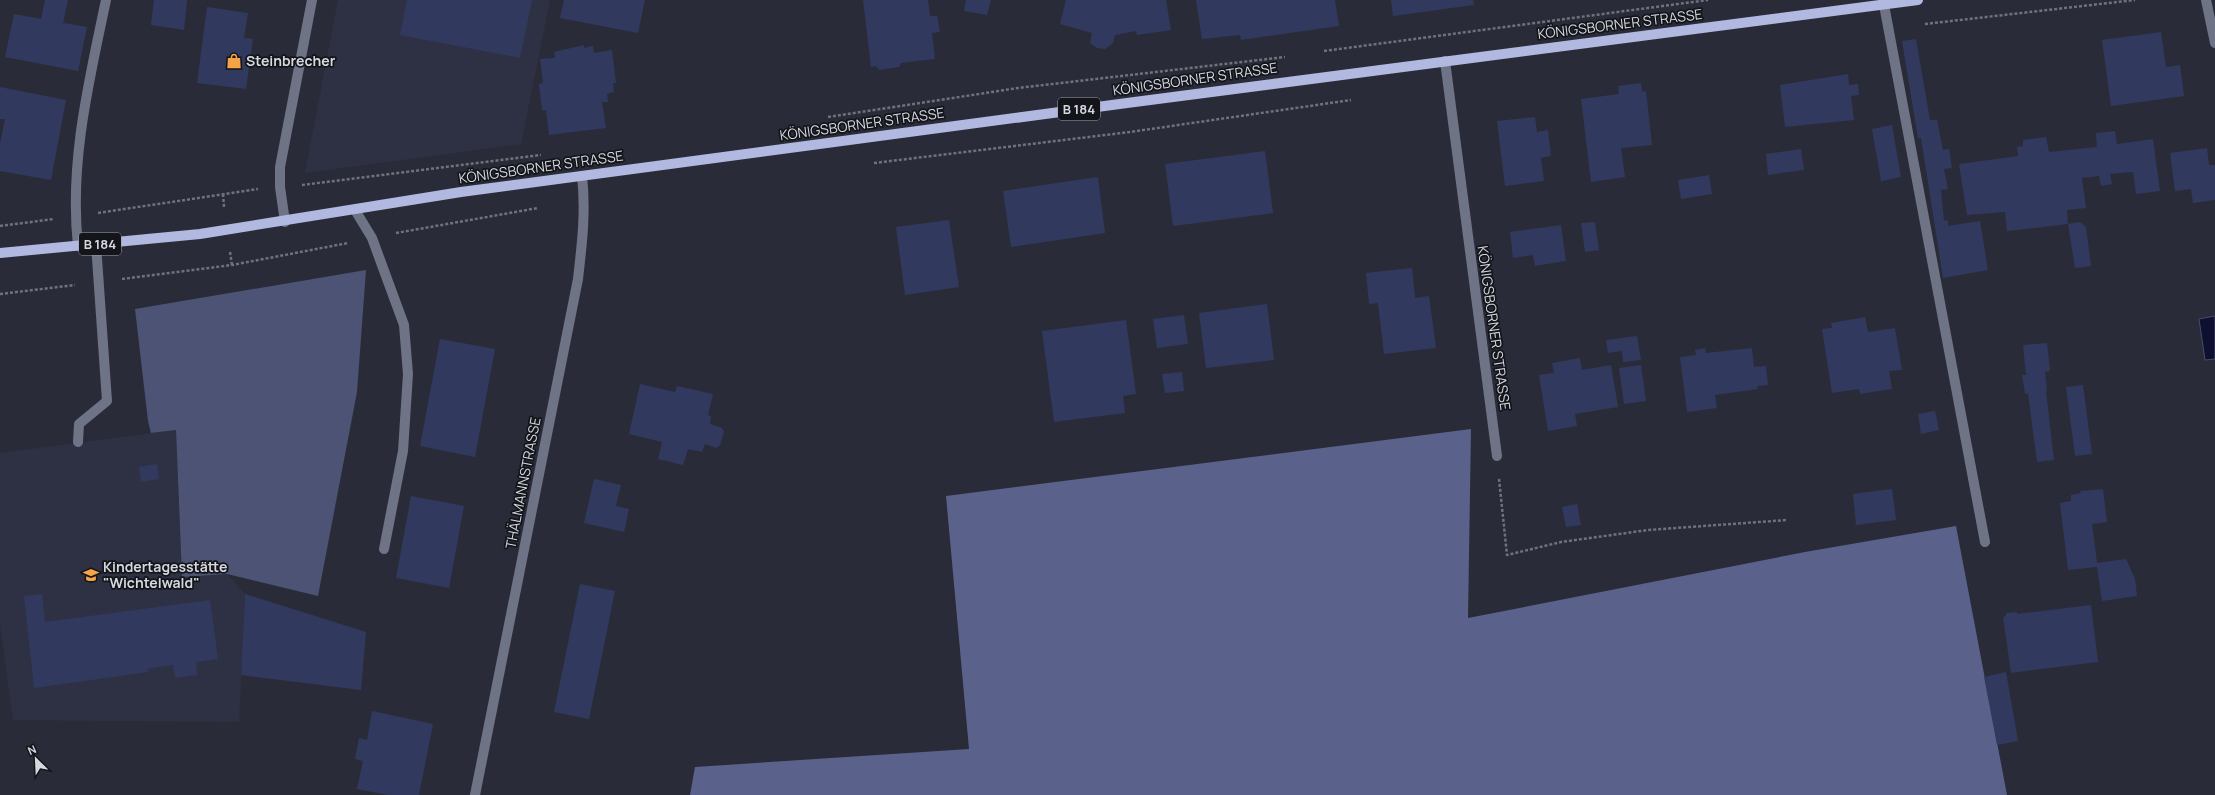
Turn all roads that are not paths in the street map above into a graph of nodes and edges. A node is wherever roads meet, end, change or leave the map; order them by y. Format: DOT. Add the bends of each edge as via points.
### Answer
graph roads {
  1 [pos="106,0"];
  2 [pos="312,0"];
  3 [pos="1918,0"];
  4 [pos="2206,0"];
  5 [pos="1884,5"];
  6 [pos="2215,43"];
  7 [pos="1444,61"];
  8 [pos="582,176"];
  9 [pos="355,210"];
  10 [pos="285,222"];
  11 [pos="96,244"];
  12 [pos="78,246"];
  13 [pos="0,253"];
  14 [pos="78,442"];
  15 [pos="1497,456"];
  16 [pos="1985,542"];
  17 [pos="384,549"];
  18 [pos="475,795"];
  1 -- 12 [label="street" via="80,130 74,216"];
  2 -- 10 [label="street" via="280,168"];
  3 -- 5 [label="main road, KÖNIGSBORNER STRASSE / B 184"];
  4 -- 6 [label="street"];
  5 -- 7 [label="main road, KÖNIGSBORNER STRASSE / B 184"];
  5 -- 16 [label="street"];
  7 -- 8 [label="main road, KÖNIGSBORNER STRASSE / B 184"];
  7 -- 15 [label="street, KÖNIGSBORNER STRASSE"];
  8 -- 9 [label="main road, KÖNIGSBORNER STRASSE / B 184" via="460,192"];
  8 -- 18 [label="street, THÄLMANNSTRASSE" via="585,200 578,279"];
  9 -- 10 [label="main road, KÖNIGSBORNER STRASSE / B 184"];
  9 -- 17 [label="street" via="372,238 404,325 408,374 403,451"];
  10 -- 11 [label="main road, KÖNIGSBORNER STRASSE / B 184" via="200,234"];
  11 -- 12 [label="main road, KÖNIGSBORNER STRASSE / B 184"];
  11 -- 14 [label="street" via="107,400 79,424"];
  12 -- 13 [label="main road, KÖNIGSBORNER STRASSE / B 184"];
}
